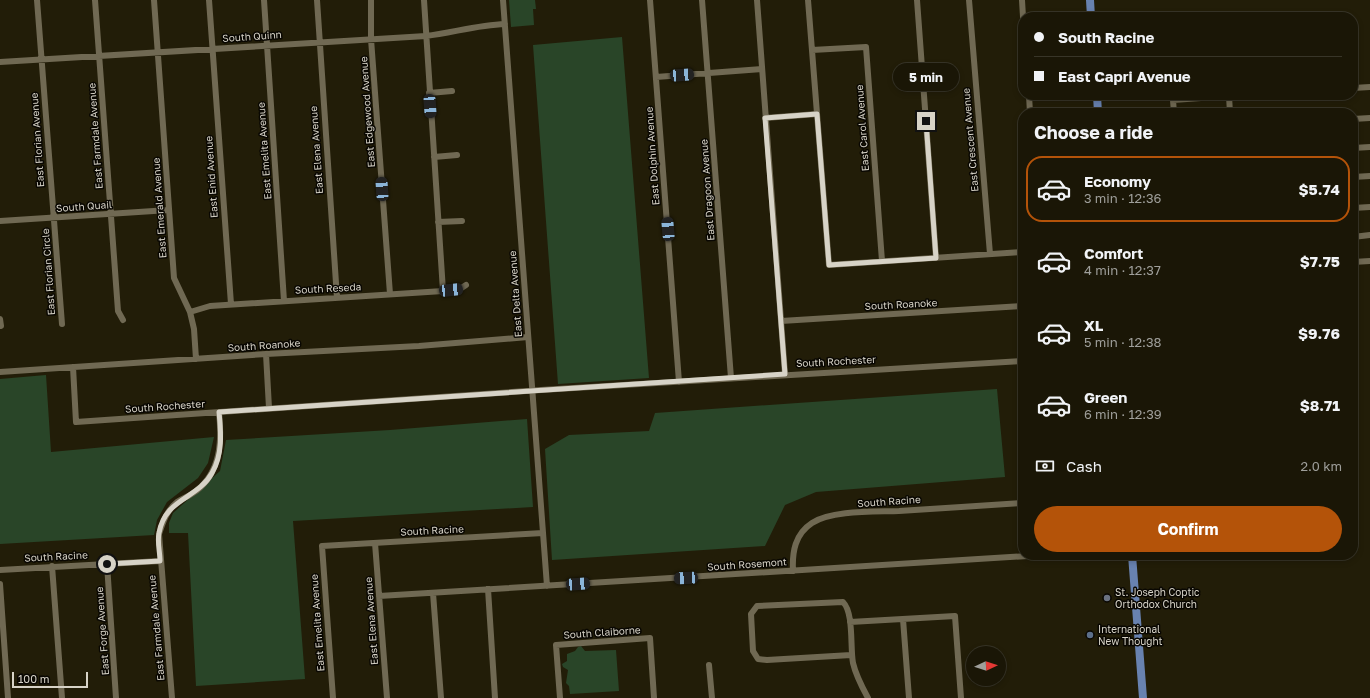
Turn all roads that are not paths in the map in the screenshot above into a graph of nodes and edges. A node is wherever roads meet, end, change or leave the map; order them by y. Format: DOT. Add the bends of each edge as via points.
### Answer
graph roads {
  1 [pos="37,0"];
  2 [pos="95,0"];
  3 [pos="154,0"];
  4 [pos="209,0"];
  5 [pos="264,0"];
  6 [pos="317,0"];
  7 [pos="371,0"];
  8 [pos="424,0"];
  9 [pos="503,0"];
  10 [pos="650,0"];
  11 [pos="702,0"];
  12 [pos="757,0"];
  13 [pos="808,0"];
  14 [pos="917,0"];
  15 [pos="968,0"];
  16 [pos="1022,0"];
  17 [pos="1090,0"];
  18 [pos="1024,12"];
  19 [pos="1091,12"];
  20 [pos="505,24"];
  21 [pos="426,36"];
  22 [pos="371,39"];
  23 [pos="318,42"];
  24 [pos="266,46"];
  25 [pos="212,49"];
  26 [pos="812,50"];
  27 [pos="157,52"];
  28 [pos="100,56"];
  29 [pos="41,60"];
  30 [pos="0,62"];
  31 [pos="762,69"];
  32 [pos="709,73"];
  33 [pos="656,77"];
  34 [pos="1370,87"];
  35 [pos="1358,88"];
  36 [pos="452,91"];
  37 [pos="429,93"];
  38 [pos="817,114"];
  39 [pos="765,118"];
  40 [pos="1370,118"];
  41 [pos="1358,119"];
  42 [pos="1370,147"];
  43 [pos="1358,148"];
  44 [pos="457,155"];
  45 [pos="434,157"];
  46 [pos="1370,176"];
  47 [pos="1358,177"];
  48 [pos="1370,207"];
  49 [pos="1358,208"];
  50 [pos="169,210"];
  51 [pos="110,214"];
  52 [pos="54,218"];
  53 [pos="462,220"];
  54 [pos="0,222"];
  55 [pos="438,222"];
  56 [pos="1370,235"];
  57 [pos="1358,236"];
  58 [pos="1018,252"];
  59 [pos="990,254"];
  60 [pos="936,258"];
  61 [pos="882,261"];
  62 [pos="1370,261"];
  63 [pos="1358,262"];
  64 [pos="466,285"];
  65 [pos="443,291"];
  66 [pos="390,294"];
  67 [pos="337,298"];
  68 [pos="284,301"];
  69 [pos="231,304"];
  70 [pos="1018,306"];
  71 [pos="190,312"];
  72 [pos="0,319"];
  73 [pos="123,320"];
  74 [pos="781,321"];
  75 [pos="62,324"];
  76 [pos="1,326"];
  77 [pos="528,337"];
  78 [pos="266,354"];
  79 [pos="196,359"];
  80 [pos="1018,361"];
  81 [pos="73,367"];
  82 [pos="0,372"];
  83 [pos="785,374"];
  84 [pos="731,378"];
  85 [pos="679,382"];
  86 [pos="532,391"];
  87 [pos="269,408"];
  88 [pos="219,412"];
  89 [pos="1018,503"];
  90 [pos="543,533"];
  91 [pos="375,543"];
  92 [pos="322,546"];
  93 [pos="1018,557"];
  94 [pos="1132,560"];
  95 [pos="160,561"];
  96 [pos="107,564"];
  97 [pos="52,566"];
  98 [pos="0,570"];
  99 [pos="793,571"];
  100 [pos="0,584"];
  101 [pos="547,586"];
  102 [pos="488,589"];
  103 [pos="433,593"];
  104 [pos="379,596"];
  105 [pos="903,619"];
  106 [pos="850,622"];
  107 [pos="852,655"];
  108 [pos="710,665"];
  109 [pos="8,698"];
  110 [pos="62,698"];
  111 [pos="116,698"];
  112 [pos="172,698"];
  113 [pos="333,698"];
  114 [pos="387,698"];
  115 [pos="441,698"];
  116 [pos="495,698"];
  117 [pos="560,698"];
  118 [pos="654,698"];
  119 [pos="712,698"];
  120 [pos="868,698"];
  121 [pos="909,698"];
  122 [pos="961,698"];
  123 [pos="1143,698"];
  1 -- 29 [label="street"];
  2 -- 28 [label="street, East Farmdale Avenue"];
  3 -- 27 [label="street, East Emerald Avenue"];
  4 -- 25 [label="street, East Enid Avenue"];
  5 -- 24 [label="street, East Emelita Avenue"];
  6 -- 23 [label="street, East Elena Avenue"];
  7 -- 22 [label="street, East Edgewood Avenue"];
  8 -- 21 [label="street"];
  9 -- 20 [label="street, East Delta Avenue"];
  10 -- 33 [label="street, East Dolphin Avenue"];
  11 -- 32 [label="street, East Dragoon Avenue"];
  12 -- 31 [label="street"];
  13 -- 26 [label="street"];
  14 -- 60 [label="street"];
  15 -- 59 [label="street, East Crescent Avenue"];
  16 -- 18 [label="street"];
  17 -- 19 [label="main road"];
  20 -- 21 [label="street, South Quinn" via="469,27 453,33"];
  20 -- 77 [label="street, East Delta Avenue"];
  21 -- 22 [label="street, South Quinn"];
  21 -- 37 [label="street"];
  22 -- 23 [label="street, South Quinn"];
  22 -- 66 [label="street, East Edgewood Avenue"];
  23 -- 24 [label="street, South Quinn"];
  23 -- 67 [label="street, East Elena Avenue"];
  24 -- 25 [label="street, South Quinn"];
  24 -- 68 [label="street, East Emelita Avenue"];
  25 -- 27 [label="street, South Quinn"];
  25 -- 69 [label="street, East Enid Avenue"];
  26 -- 38 [label="street"];
  26 -- 61 [label="street, East Carol Avenue" via="866,47"];
  27 -- 28 [label="street, South Quinn"];
  27 -- 50 [label="street, East Emerald Avenue"];
  28 -- 29 [label="street, South Quinn"];
  28 -- 51 [label="street, East Farmdale Avenue"];
  29 -- 30 [label="street, South Quinn"];
  29 -- 52 [label="street, East Florian Avenue"];
  31 -- 32 [label="street"];
  31 -- 39 [label="street"];
  32 -- 33 [label="street"];
  32 -- 84 [label="street, East Dragoon Avenue"];
  33 -- 85 [label="street, East Dolphin Avenue"];
  34 -- 35 [label="street"];
  36 -- 37 [label="street"];
  37 -- 45 [label="street"];
  38 -- 39 [label="street"];
  38 -- 61 [label="street" via="829,265"];
  39 -- 74 [label="street"];
  40 -- 41 [label="street"];
  42 -- 43 [label="street"];
  44 -- 45 [label="street"];
  45 -- 55 [label="street"];
  46 -- 47 [label="street"];
  48 -- 49 [label="street"];
  50 -- 51 [label="street, South Quail"];
  50 -- 71 [label="street, East Emerald Avenue" via="174,278"];
  51 -- 52 [label="street, South Quail"];
  51 -- 73 [label="street, East Farmdale Avenue" via="118,311"];
  52 -- 54 [label="street, South Quail"];
  52 -- 75 [label="street, East Florian Circle"];
  53 -- 55 [label="street"];
  55 -- 65 [label="street"];
  56 -- 57 [label="street"];
  58 -- 59 [label="street"];
  59 -- 60 [label="street"];
  60 -- 61 [label="street"];
  62 -- 63 [label="street"];
  64 -- 65 [label="street, South Reseda" via="460,289"];
  65 -- 66 [label="street, South Reseda"];
  66 -- 67 [label="street, South Reseda"];
  67 -- 68 [label="street, South Reseda"];
  68 -- 69 [label="street, South Reseda"];
  69 -- 71 [label="street, South Reseda" via="203,307"];
  70 -- 74 [label="street, South Roanoke"];
  71 -- 79 [label="street, East Emerald Avenue"];
  72 -- 76 [label="street"];
  74 -- 83 [label="street"];
  77 -- 78 [label="street, South Roanoke"];
  77 -- 86 [label="street, East Delta Avenue"];
  78 -- 79 [label="street, South Roanoke"];
  78 -- 87 [label="street"];
  79 -- 81 [label="street, South Roanoke"];
  80 -- 83 [label="street, South Rochester"];
  81 -- 82 [label="street, South Roanoke"];
  81 -- 88 [label="street, South Rochester" via="76,422"];
  83 -- 84 [label="street, South Rochester"];
  84 -- 85 [label="street, South Rochester"];
  85 -- 86 [label="street, South Rochester"];
  86 -- 87 [label="street, South Rochester"];
  86 -- 90 [label="street, East Delta Avenue"];
  87 -- 88 [label="street, South Rochester"];
  88 -- 95 [label="street, East Farmdale Avenue" via="220,450 212,473 196,491 176,503 165,515 159,534"];
  89 -- 99 [label="street, South Racine" via="822,517 803,531 796,542 792,557"];
  90 -- 91 [label="street, South Racine"];
  90 -- 101 [label="street, East Delta Avenue"];
  91 -- 92 [label="street, South Racine"];
  91 -- 104 [label="street, East Elena Avenue"];
  92 -- 113 [label="street, East Emelita Avenue"];
  93 -- 99 [label="street, South Rosemont"];
  94 -- 123 [label="main road"];
  95 -- 96 [label="street, South Racine"];
  95 -- 112 [label="street, East Farmdale Avenue"];
  96 -- 97 [label="street, South Racine"];
  96 -- 111 [label="street, East Forge Avenue"];
  97 -- 98 [label="street, South Racine"];
  97 -- 110 [label="street"];
  99 -- 101 [label="street, South Rosemont"];
  100 -- 109 [label="street"];
  101 -- 102 [label="street, South Rosemont"];
  102 -- 103 [label="street, South Rosemont"];
  102 -- 116 [label="street"];
  103 -- 104 [label="street, South Rosemont"];
  103 -- 115 [label="street"];
  104 -- 114 [label="street, East Elena Avenue"];
  105 -- 106 [label="street"];
  105 -- 121 [label="street"];
  105 -- 122 [label="street" via="955,616"];
  106 -- 107 [label="street"];
  106 -- 107 [label="street" via="849,610 840,601 757,606 751,614 750,621 753,652 758,659"];
  107 -- 120 [label="street" via="859,682"];
  108 -- 119 [label="street"];
  117 -- 118 [label="street, South Claiborne" via="556,645 650,638"];
}
